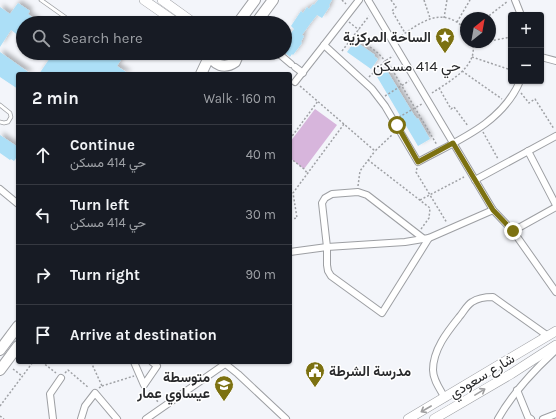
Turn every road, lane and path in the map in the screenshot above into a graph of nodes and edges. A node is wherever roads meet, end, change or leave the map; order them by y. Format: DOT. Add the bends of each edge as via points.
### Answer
graph roads {
  1 [pos="41,0"];
  2 [pos="144,0"];
  3 [pos="162,0"];
  4 [pos="255,0"];
  5 [pos="273,0"];
  6 [pos="359,0"];
  7 [pos="368,0"];
  8 [pos="392,0"];
  9 [pos="424,0"];
  10 [pos="447,0"];
  11 [pos="470,0"];
  12 [pos="510,0"];
  13 [pos="515,0"];
  14 [pos="374,10"];
  15 [pos="494,12"];
  16 [pos="520,12"];
  17 [pos="64,16"];
  18 [pos="167,16"];
  19 [pos="184,16"];
  20 [pos="243,16"];
  21 [pos="261,16"];
  22 [pos="345,18"];
  23 [pos="430,18"];
  24 [pos="444,18"];
  25 [pos="457,22"];
  26 [pos="460,25"];
  27 [pos="359,30"];
  28 [pos="405,33"];
  29 [pos="354,35"];
  30 [pos="508,38"];
  31 [pos="496,40"];
  32 [pos="393,41"];
  33 [pos="324,45"];
  34 [pos="473,48"];
  35 [pos="399,52"];
  36 [pos="337,57"];
  37 [pos="472,57"];
  38 [pos="544,58"];
  39 [pos="207,60"];
  40 [pos="213,60"];
  41 [pos="236,60"];
  42 [pos="287,60"];
  43 [pos="385,61"];
  44 [pos="556,61"];
  45 [pos="508,69"];
  46 [pos="219,70"];
  47 [pos="462,71"];
  48 [pos="202,72"];
  49 [pos="303,73"];
  50 [pos="414,77"];
  51 [pos="296,82"];
  52 [pos="365,82"];
  53 [pos="518,84"];
  54 [pos="402,86"];
  55 [pos="517,87"];
  56 [pos="439,88"];
  57 [pos="427,98"];
  58 [pos="380,99"];
  59 [pos="318,101"];
  60 [pos="508,103"];
  61 [pos="0,104"];
  62 [pos="415,108"];
  63 [pos="394,120"];
  64 [pos="0,122"];
  65 [pos="344,124"];
  66 [pos="480,127"];
  67 [pos="399,129"];
  68 [pos="556,130"];
  69 [pos="472,133"];
  70 [pos="292,136"];
  71 [pos="556,136"];
  72 [pos="453,143"];
  73 [pos="440,150"];
  74 [pos="375,151"];
  75 [pos="528,151"];
  76 [pos="292,160"];
  77 [pos="368,160"];
  78 [pos="418,162"];
  79 [pos="502,166"];
  80 [pos="471,173"];
  81 [pos="308,174"];
  82 [pos="475,180"];
  83 [pos="0,189"];
  84 [pos="358,192"];
  85 [pos="431,195"];
  86 [pos="420,200"];
  87 [pos="16,202"];
  88 [pos="556,206"];
  89 [pos="493,210"];
  90 [pos="292,219"];
  91 [pos="450,229"];
  92 [pos="513,231"];
  93 [pos="418,234"];
  94 [pos="427,238"];
  95 [pos="327,247"];
  96 [pos="292,252"];
  97 [pos="556,292"];
  98 [pos="16,329"];
  99 [pos="552,334"];
  100 [pos="556,345"];
  101 [pos="16,349"];
  102 [pos="0,350"];
  103 [pos="556,350"];
  104 [pos="31,364"];
  105 [pos="44,364"];
  106 [pos="92,364"];
  107 [pos="135,364"];
  108 [pos="154,364"];
  109 [pos="223,364"];
  110 [pos="225,364"];
  111 [pos="3,366"];
  112 [pos="139,375"];
  113 [pos="22,376"];
  114 [pos="61,378"];
  115 [pos="144,385"];
  116 [pos="102,386"];
  117 [pos="517,390"];
  118 [pos="95,393"];
  119 [pos="445,398"];
  120 [pos="0,406"];
  121 [pos="163,408"];
  122 [pos="556,414"];
  123 [pos="0,416"];
  124 [pos="113,418"];
  125 [pos="4,419"];
  126 [pos="54,419"];
  127 [pos="81,419"];
  128 [pos="146,419"];
  129 [pos="286,419"];
  130 [pos="408,419"];
  131 [pos="434,419"];
  132 [pos="498,419"];
  133 [pos="532,419"];
  134 [pos="543,419"];
  1 -- 17 [label="lane"];
  2 -- 18 [label="main road"];
  3 -- 19 [label="main road"];
  4 -- 20 [label="main road"];
  5 -- 21 [label="main road"];
  6 -- 22 [label="street"];
  7 -- 14 [label="street"];
  8 -- 28 [label="path" via="396,7 392,11"];
  9 -- 23 [label="path"];
  10 -- 24 [label="path"];
  11 -- 25 [label="path"];
  12 -- 15 [label="path"];
  13 -- 16 [label="street"];
  14 -- 27 [label="path"];
  14 -- 32 [label="street"];
  22 -- 27 [label="path"];
  22 -- 33 [label="street"];
  23 -- 24 [label="path"];
  23 -- 28 [label="path"];
  24 -- 25 [label="path"];
  25 -- 26 [label="path"];
  27 -- 29 [label="path"];
  28 -- 32 [label="path"];
  29 -- 36 [label="path"];
  29 -- 43 [label="path"];
  30 -- 31 [label="path"];
  32 -- 35 [label="street"];
  33 -- 36 [label="street"];
  33 -- 49 [label="street"];
  34 -- 37 [label="path"];
  35 -- 43 [label="path"];
  35 -- 50 [label="street"];
  36 -- 52 [label="street"];
  37 -- 45 [label="path"];
  37 -- 47 [label="path"];
  38 -- 44 [label="street"];
  39 -- 48 [label="main road"];
  40 -- 46 [label="main road"];
  41 -- 46 [label="main road"];
  42 -- 49 [label="street"];
  43 -- 52 [label="path"];
  43 -- 54 [label="path"];
  47 -- 56 [label="path"];
  47 -- 60 [label="path"];
  49 -- 51 [label="street"];
  50 -- 54 [label="path"];
  50 -- 57 [label="street"];
  51 -- 59 [label="path"];
  52 -- 58 [label="street"];
  53 -- 55 [label="street"];
  54 -- 58 [label="path"];
  54 -- 62 [label="path"];
  55 -- 60 [label="street"];
  55 -- 68 [label="path" via="529,103 535,99"];
  56 -- 57 [label="path"];
  56 -- 69 [label="path" via="451,109 454,107"];
  57 -- 62 [label="path"];
  57 -- 72 [label="street"];
  58 -- 63 [label="street"];
  59 -- 65 [label="path"];
  59 -- 70 [label="path"];
  60 -- 66 [label="street"];
  61 -- 64 [label="lane" via="10,112 11,117 6,123"];
  62 -- 63 [label="path"];
  62 -- 73 [label="path"];
  63 -- 67 [label="street"];
  65 -- 74 [label="path"];
  65 -- 81 [label="path"];
  66 -- 69 [label="street"];
  66 -- 79 [label="path"];
  67 -- 74 [label="path"];
  67 -- 78 [label="street"];
  69 -- 72 [label="street"];
  71 -- 75 [label="street"];
  72 -- 73 [label="street"];
  72 -- 80 [label="street"];
  73 -- 78 [label="street"];
  74 -- 77 [label="path"];
  75 -- 79 [label="street"];
  75 -- 88 [label="street"];
  76 -- 81 [label="path"];
  77 -- 84 [label="path" via="360,171"];
  77 -- 86 [label="path"];
  78 -- 85 [label="path" via="416,172"];
  79 -- 82 [label="street"];
  80 -- 82 [label="street"];
  80 -- 85 [label="path"];
  81 -- 90 [label="path" via="293,193 297,218"];
  82 -- 89 [label="street"];
  83 -- 87 [label="street"];
  84 -- 93 [label="street" via="367,195"];
  84 -- 95 [label="street" via="332,194 322,203"];
  85 -- 86 [label="path"];
  85 -- 91 [label="path"];
  86 -- 93 [label="path" via="430,208 429,218"];
  88 -- 92 [label="street"];
  89 -- 91 [label="street"];
  89 -- 92 [label="street"];
  91 -- 94 [label="street"];
  92 -- 97 [label="street"];
  93 -- 94 [label="street"];
  94 -- 95 [label="street" via="405,242"];
  94 -- 95 [label="street" via="382,313 331,276 327,264"];
  95 -- 96 [label="street"];
  98 -- 102 [label="main road"];
  99 -- 119 [label="main road, شارع سعودي"];
  99 -- 119 [label="street" via="493,297 471,302 449,330 434,360 436,382"];
  131 -- 100 [label="main road, شارع سعودي, one-way"];
  101 -- 111 [label="main road"];
  103 -- 117 [label="street"];
  104 -- 113 [label="path"];
  105 -- 114 [label="path"];
  106 -- 116 [label="path"];
  107 -- 112 [label="street"];
  108 -- 115 [label="street" via="157,366"];
  109 -- 121 [label="street"];
  110 -- 129 [label="street"];
  111 -- 113 [label="path"];
  112 -- 115 [label="street"];
  112 -- 116 [label="path"];
  113 -- 120 [label="path"];
  114 -- 118 [label="path" via="68,370"];
  114 -- 126 [label="street" via="50,394"];
  115 -- 121 [label="path"];
  116 -- 118 [label="path"];
  117 -- 132 [label="street"];
  117 -- 133 [label="street" via="528,417"];
  118 -- 124 [label="street"];
  118 -- 127 [label="street" via="85,406"];
  119 -- 130 [label="main road, شارع سعودي, one-way"];
  121 -- 128 [label="street"];
  122 -- 134 [label="street"];
  123 -- 125 [label="path"];
}
